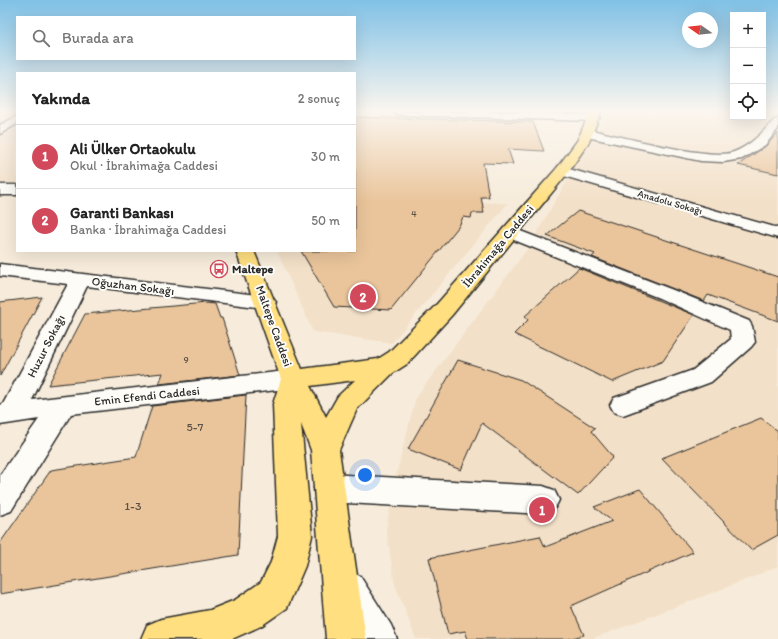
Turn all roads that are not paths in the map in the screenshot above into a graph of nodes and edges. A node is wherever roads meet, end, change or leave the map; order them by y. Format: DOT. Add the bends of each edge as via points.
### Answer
graph roads {
  1 [pos="583,142"];
  2 [pos="655,142"];
  3 [pos="761,142"];
  4 [pos="562,171"];
  5 [pos="0,190"];
  6 [pos="16,190"];
  7 [pos="510,232"];
  8 [pos="778,233"];
  9 [pos="245,252"];
  10 [pos="0,270"];
  11 [pos="80,280"];
  12 [pos="265,302"];
  13 [pos="384,367"];
  14 [pos="294,380"];
  15 [pos="63,405"];
  16 [pos="623,405"];
  17 [pos="6,414"];
  18 [pos="325,450"];
  19 [pos="329,488"];
  20 [pos="543,500"];
  21 [pos="0,501"];
  22 [pos="338,576"];
  23 [pos="161,639"];
  24 [pos="346,639"];
  25 [pos="377,639"];
  1 -- 4 [label="main road, İbrahimağa Caddesi"];
  2 -- 3 [label="street" via="701,157 723,158 737,156"];
  4 -- 7 [label="main road, İbrahimağa Caddesi"];
  4 -- 8 [label="street, Anadolu Sokağı"];
  5 -- 6 [label="street"];
  7 -- 13 [label="main road, İbrahimağa Caddesi" via="444,310 398,358"];
  7 -- 16 [label="street" via="741,326 743,342 702,376"];
  9 -- 12 [label="main road, Maltepe Caddesi"];
  10 -- 11 [label="street, Oğuzhan Sokağı"];
  11 -- 12 [label="street, Oğuzhan Sokağı"];
  11 -- 17 [label="street, Huzur Sokağı"];
  12 -- 14 [label="main road, Maltepe Caddesi"];
  13 -- 14 [label="main road, İbrahimağa Caddesi"];
  13 -- 18 [label="main road, İbrahimağa Caddesi" via="348,403"];
  14 -- 15 [label="street, Emin Efendi Caddesi"];
  14 -- 18 [label="main road, Maltepe Caddesi"];
  14 -- 23 [label="main road" via="286,404 295,536 287,566 274,595 248,613 210,628"];
  15 -- 17 [label="street, Emin Efendi Caddesi"];
  15 -- 21 [label="street"];
  18 -- 19 [label="main road"];
  19 -- 20 [label="street"];
  19 -- 22 [label="main road"];
  22 -- 24 [label="main road"];
  22 -- 25 [label="street"];
}
